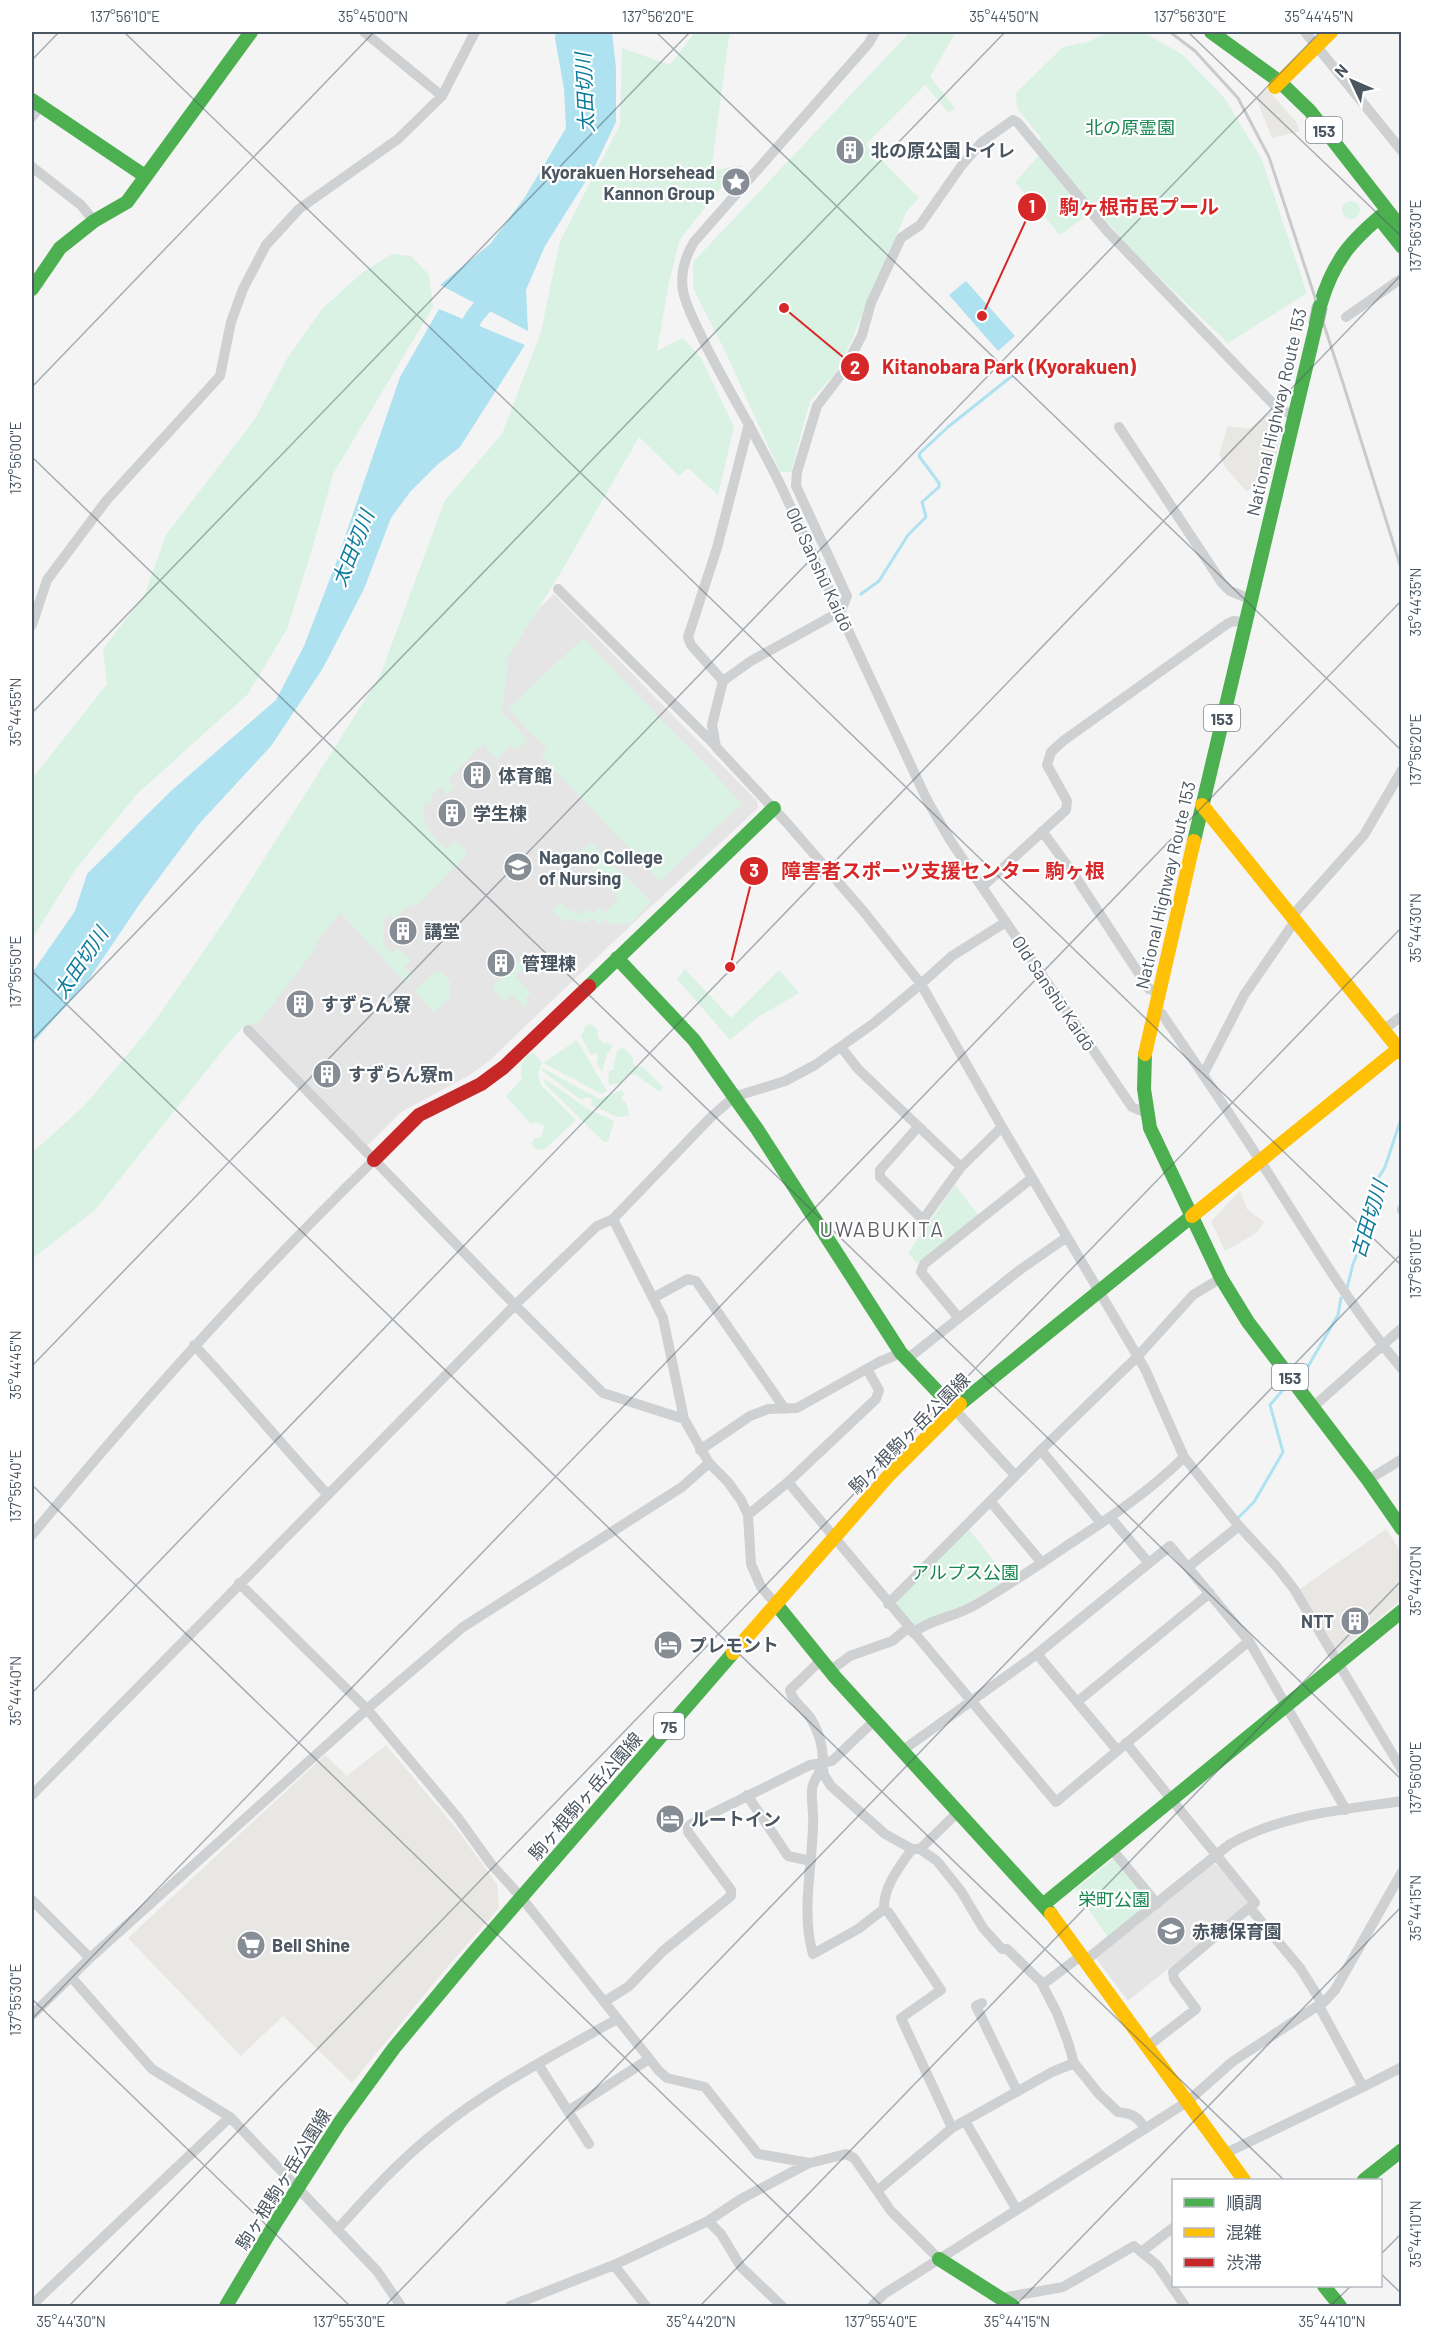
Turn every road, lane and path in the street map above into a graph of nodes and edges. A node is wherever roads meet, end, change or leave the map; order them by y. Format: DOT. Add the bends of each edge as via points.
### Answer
graph roads {
  1 [pos="252,32"];
  2 [pos="364,32"];
  3 [pos="475,32"];
  4 [pos="874,32"];
  5 [pos="1212,32"];
  6 [pos="1305,32"];
  7 [pos="1331,32"];
  8 [pos="1316,46"];
  9 [pos="1278,85"];
  10 [pos="442,96"];
  11 [pos="34,108"];
  12 [pos="1400,144"];
  13 [pos="32,167"];
  14 [pos="145,176"];
  15 [pos="1383,214"];
  16 [pos="94,221"];
  17 [pos="1401,229"];
  18 [pos="1401,246"];
  19 [pos="1401,278"];
  20 [pos="32,289"];
  21 [pos="1346,317"];
  22 [pos="1294,415"];
  23 [pos="749,424"];
  24 [pos="1119,427"];
  25 [pos="558,589"];
  26 [pos="1250,598"];
  27 [pos="841,611"];
  28 [pos="1245,622"];
  29 [pos="32,625"];
  30 [pos="723,681"];
  31 [pos="716,747"];
  32 [pos="1401,770"];
  33 [pos="1202,805"];
  34 [pos="774,808"];
  35 [pos="1042,831"];
  36 [pos="982,887"];
  37 [pos="1294,918"];
  38 [pos="1006,922"];
  39 [pos="617,958"];
  40 [pos="921,984"];
  41 [pos="1158,991"];
  42 [pos="1154,1011"];
  43 [pos="1401,1016"];
  44 [pos="248,1030"];
  45 [pos="1383,1030"];
  46 [pos="841,1047"];
  47 [pos="1400,1049"];
  48 [pos="1203,1076"];
  49 [pos="734,1097"];
  50 [pos="1146,1113"];
  51 [pos="918,1127"];
  52 [pos="1002,1127"];
  53 [pos="374,1160"];
  54 [pos="1260,1160"];
  55 [pos="961,1167"];
  56 [pos="1032,1178"];
  57 [pos="1192,1216"];
  58 [pos="614,1219"];
  59 [pos="1066,1238"];
  60 [pos="1221,1278"];
  61 [pos="1098,1290"];
  62 [pos="653,1298"];
  63 [pos="515,1305"];
  64 [pos="958,1317"];
  65 [pos="1401,1328"];
  66 [pos="194,1345"];
  67 [pos="1383,1347"];
  68 [pos="904,1356"];
  69 [pos="1137,1357"];
  70 [pos="867,1369"];
  71 [pos="1401,1369"];
  72 [pos="1313,1407"];
  73 [pos="785,1409"];
  74 [pos="954,1409"];
  75 [pos="684,1419"];
  76 [pos="700,1450"];
  77 [pos="1041,1450"];
  78 [pos="1184,1457"];
  79 [pos="1401,1458"];
  80 [pos="709,1463"];
  81 [pos="1015,1475"];
  82 [pos="1368,1480"];
  83 [pos="788,1482"];
  84 [pos="327,1494"];
  85 [pos="990,1501"];
  86 [pos="748,1515"];
  87 [pos="1106,1520"];
  88 [pos="1239,1526"];
  89 [pos="1401,1530"];
  90 [pos="32,1535"];
  91 [pos="833,1537"];
  92 [pos="1148,1562"];
  93 [pos="1042,1563"];
  94 [pos="1188,1567"];
  95 [pos="239,1583"];
  96 [pos="1210,1593"];
  97 [pos="776,1604"];
  98 [pos="888,1604"];
  99 [pos="1401,1611"];
  100 [pos="910,1631"];
  101 [pos="1249,1641"];
  102 [pos="1037,1654"];
  103 [pos="1339,1663"];
  104 [pos="826,1665"];
  105 [pos="970,1702"];
  106 [pos="1077,1702"];
  107 [pos="1287,1706"];
  108 [pos="367,1709"];
  109 [pos="875,1720"];
  110 [pos="1121,1746"];
  111 [pos="903,1750"];
  112 [pos="822,1764"];
  113 [pos="1401,1770"];
  114 [pos="747,1795"];
  115 [pos="32,1796"];
  116 [pos="1172,1799"];
  117 [pos="1401,1801"];
  118 [pos="1346,1810"];
  119 [pos="959,1811"];
  120 [pos="1111,1848"];
  121 [pos="916,1849"];
  122 [pos="1217,1856"];
  123 [pos="811,1861"];
  124 [pos="1401,1872"];
  125 [pos="521,1897"];
  126 [pos="32,1900"];
  127 [pos="1044,1904"];
  128 [pos="1157,1904"];
  129 [pos="1250,1908"];
  130 [pos="884,1909"];
  131 [pos="1084,1957"];
  132 [pos="90,1958"];
  133 [pos="72,1978"];
  134 [pos="1041,1982"];
  135 [pos="604,2002"];
  136 [pos="982,2003"];
  137 [pos="1320,2005"];
  138 [pos="32,2015"];
  139 [pos="616,2019"];
  140 [pos="1148,2046"];
  141 [pos="649,2059"];
  142 [pos="1074,2063"];
  143 [pos="537,2064"];
  144 [pos="1401,2067"];
  145 [pos="1363,2087"];
  146 [pos="1017,2091"];
  147 [pos="1186,2102"];
  148 [pos="568,2111"];
  149 [pos="230,2117"];
  150 [pos="965,2121"];
  151 [pos="952,2128"];
  152 [pos="1145,2129"];
  153 [pos="589,2144"];
  154 [pos="1401,2150"];
  155 [pos="1224,2154"];
  156 [pos="810,2163"];
  157 [pos="1240,2179"];
  158 [pos="1366,2179"];
  159 [pos="298,2186"];
  160 [pos="877,2191"];
  161 [pos="1017,2210"];
  162 [pos="708,2221"];
  163 [pos="1172,2228"];
  164 [pos="337,2230"];
  165 [pos="1141,2252"];
  166 [pos="939,2259"];
  167 [pos="614,2265"];
  168 [pos="1325,2287"];
  169 [pos="773,2298"];
  170 [pos="1001,2298"];
  171 [pos="32,2305"];
  172 [pos="226,2307"];
  173 [pos="401,2307"];
  174 [pos="510,2307"];
  175 [pos="646,2307"];
  176 [pos="762,2307"];
  177 [pos="782,2307"];
  178 [pos="872,2307"];
  179 [pos="1013,2307"];
  180 [pos="1185,2307"];
  181 [pos="1340,2307"];
  1 -- 14 [label="main road"];
  2 -- 10 [label="street"];
  3 -- 10 [label="street"];
  4 -- 23 [label="street, Old Sanshū Kaidō" via="693,242 683,267 688,308"];
  5 -- 9 [label="main road, 153"];
  6 -- 8 [label="street"];
  7 -- 8 [label="main road"];
  8 -- 9 [label="main road"];
  8 -- 12 [label="street"];
  9 -- 15 [label="main road, 153"];
  10 -- 29 [label="street" via="398,139 299,209 266,245 231,322 220,376 105,501 47,580"];
  11 -- 14 [label="main road"];
  13 -- 16 [label="street" via="81,205"];
  14 -- 16 [label="main road" via="127,202"];
  15 -- 17 [label="main road, 153"];
  15 -- 18 [label="main road, 153"];
  15 -- 22 [label="main road, National Highway Route 153 / 153, bridge" via="1354,238 1330,274"];
  16 -- 20 [label="main road" via="60,248"];
  19 -- 21 [label="street"];
  22 -- 26 [label="main road, National Highway Route 153 / 153"];
  22 -- 27 [label="street" via="1278,410 1134,261 1013,120 982,142 920,225 901,238 871,303 862,335 843,372 817,406 796,486 847,596"];
  23 -- 27 [label="street, Old Sanshū Kaidō"];
  23 -- 30 [label="street" via="717,548 688,637"];
  24 -- 26 [label="street" via="1222,583 1230,591"];
  25 -- 31 [label="street"];
  26 -- 28 [label="main road, National Highway Route 153 / 153"];
  27 -- 30 [label="street"];
  27 -- 36 [label="street, Old Sanshū Kaidō" via="927,800"];
  28 -- 33 [label="main road, National Highway Route 153 / 153"];
  28 -- 35 [label="street" via="1227,624 1051,752 1047,765 1067,801 1066,810"];
  30 -- 31 [label="street" via="712,725"];
  31 -- 34 [label="street"];
  32 -- 37 [label="street" via="1364,835"];
  33 -- 37 [label="main road"];
  33 -- 41 [label="main road, National Highway Route 153 / 153"];
  34 -- 39 [label="main road"];
  34 -- 40 [label="street"];
  35 -- 36 [label="street"];
  35 -- 41 [label="street" via="1149,989"];
  36 -- 38 [label="street, Old Sanshū Kaidō"];
  37 -- 45 [label="main road"];
  37 -- 48 [label="street" via="1244,995"];
  38 -- 40 [label="street" via="952,956"];
  38 -- 50 [label="street, Old Sanshū Kaidō" via="1132,1107"];
  39 -- 49 [label="main road" via="694,1040"];
  39 -- 53 [label="main road" via="504,1066 481,1084 419,1115"];
  40 -- 46 [label="street"];
  40 -- 52 [label="street"];
  41 -- 42 [label="main road, National Highway Route 153 / 153"];
  42 -- 48 [label="street" via="1162,1014"];
  42 -- 50 [label="main road, National Highway Route 153 / 153" via="1143,1070"];
  43 -- 45 [label="street"];
  44 -- 53 [label="street"];
  45 -- 47 [label="main road"];
  46 -- 49 [label="street" via="785,1081"];
  46 -- 51 [label="street" via="858,1069"];
  47 -- 54 [label="main road, 駒ヶ根駒ヶ岳公園線"];
  48 -- 54 [label="street"];
  49 -- 58 [label="street"];
  49 -- 68 [label="main road"];
  50 -- 57 [label="main road, National Highway Route 153 / 153" via="1155,1142"];
  51 -- 55 [label="street"];
  51 -- 55 [label="street" via="880,1170 880,1177 920,1217 925,1217"];
  52 -- 55 [label="street"];
  52 -- 56 [label="street"];
  53 -- 63 [label="street"];
  53 -- 66 [label="street"];
  54 -- 57 [label="main road, 駒ヶ根駒ヶ岳公園線"];
  54 -- 67 [label="street" via="1323,1263"];
  56 -- 59 [label="street"];
  56 -- 64 [label="street" via="924,1264 921,1272"];
  57 -- 60 [label="main road, National Highway Route 153 / 153"];
  57 -- 61 [label="main road, 駒ヶ根駒ヶ岳公園線 / 75"];
  58 -- 62 [label="street"];
  58 -- 63 [label="street" via="597,1226"];
  59 -- 61 [label="street"];
  59 -- 64 [label="street"];
  60 -- 69 [label="street" via="1193,1295"];
  60 -- 72 [label="main road, National Highway Route 153 / 153" via="1248,1322"];
  61 -- 69 [label="street"];
  61 -- 74 [label="main road, 駒ヶ根駒ヶ岳公園線 / 75"];
  62 -- 73 [label="street" via="688,1280 696,1281"];
  62 -- 75 [label="street" via="663,1318"];
  63 -- 75 [label="street" via="603,1393"];
  63 -- 84 [label="street"];
  64 -- 68 [label="street"];
  65 -- 67 [label="street"];
  66 -- 84 [label="street"];
  66 -- 90 [label="street"];
  67 -- 71 [label="street"];
  67 -- 72 [label="street"];
  68 -- 70 [label="street"];
  68 -- 74 [label="main road"];
  69 -- 77 [label="street"];
  69 -- 78 [label="street"];
  70 -- 73 [label="street" via="797,1408"];
  70 -- 83 [label="street" via="879,1390 876,1399"];
  72 -- 82 [label="main road, National Highway Route 153 / 153"];
  73 -- 76 [label="street" via="768,1409 750,1416"];
  74 -- 81 [label="street"];
  74 -- 91 [label="main road, 駒ヶ根駒ヶ岳公園線 / 75"];
  75 -- 76 [label="street"];
  76 -- 80 [label="street"];
  77 -- 81 [label="street"];
  77 -- 87 [label="street"];
  78 -- 87 [label="street" via="1159,1482"];
  78 -- 88 [label="street"];
  79 -- 82 [label="street"];
  80 -- 86 [label="street" via="728,1482"];
  80 -- 108 [label="street" via="682,1487 463,1627"];
  81 -- 85 [label="street"];
  82 -- 89 [label="main road, National Highway Route 153 / 153"];
  83 -- 86 [label="street"];
  83 -- 91 [label="street"];
  84 -- 95 [label="street"];
  85 -- 93 [label="street"];
  85 -- 98 [label="street"];
  86 -- 97 [label="street" via="751,1564 761,1587"];
  87 -- 92 [label="street"];
  87 -- 93 [label="street"];
  88 -- 94 [label="street"];
  88 -- 103 [label="street" via="1282,1574"];
  91 -- 97 [label="main road, 駒ヶ根駒ヶ岳公園線 / 75"];
  91 -- 98 [label="street"];
  92 -- 94 [label="street" via="1170,1546"];
  92 -- 102 [label="street"];
  93 -- 100 [label="street" via="968,1609"];
  94 -- 96 [label="street"];
  95 -- 108 [label="street"];
  95 -- 115 [label="street"];
  96 -- 101 [label="street"];
  96 -- 106 [label="street"];
  97 -- 104 [label="main road"];
  97 -- 125 [label="main road, 駒ヶ根駒ヶ岳公園線 / 75"];
  98 -- 100 [label="street"];
  99 -- 103 [label="main road"];
  100 -- 104 [label="street"];
  100 -- 105 [label="street"];
  101 -- 107 [label="street"];
  101 -- 110 [label="street"];
  102 -- 105 [label="street"];
  102 -- 106 [label="street"];
  103 -- 107 [label="main road"];
  103 -- 113 [label="street"];
  104 -- 109 [label="main road"];
  104 -- 112 [label="street" via="790,1690 816,1729"];
  105 -- 110 [label="street" via="1056,1802"];
  105 -- 111 [label="street"];
  106 -- 110 [label="street"];
  107 -- 116 [label="main road"];
  107 -- 118 [label="street"];
  108 -- 125 [label="street"];
  108 -- 132 [label="street"];
  109 -- 111 [label="main road"];
  109 -- 112 [label="street" via="832,1761"];
  110 -- 116 [label="street"];
  111 -- 119 [label="main road"];
  112 -- 114 [label="street" via="810,1765"];
  112 -- 121 [label="street" via="824,1775 848,1802 885,1834"];
  112 -- 123 [label="street" via="812,1786"];
  114 -- 123 [label="street" via="788,1856"];
  114 -- 135 [label="street" via="688,1827 731,1890 731,1896 657,1956 640,1976"];
  116 -- 120 [label="main road"];
  116 -- 122 [label="street"];
  117 -- 118 [label="street"];
  118 -- 122 [label="street" via="1297,1817 1254,1831"];
  119 -- 121 [label="street"];
  119 -- 127 [label="main road"];
  120 -- 127 [label="main road"];
  120 -- 128 [label="street"];
  121 -- 130 [label="street" via="895,1875"];
  121 -- 134 [label="street" via="945,1869 992,1938"];
  122 -- 128 [label="street"];
  122 -- 129 [label="street" via="1255,1903"];
  123 -- 130 [label="street" via="808,1916 813,1954"];
  124 -- 137 [label="street" via="1335,1990"];
  125 -- 135 [label="street"];
  125 -- 159 [label="main road, 駒ヶ根駒ヶ岳公園線 / 75" via="394,2048"];
  126 -- 132 [label="street"];
  127 -- 131 [label="main road"];
  128 -- 131 [label="street"];
  129 -- 137 [label="street" via="1300,1968"];
  129 -- 140 [label="street" via="1173,1972 1196,2009"];
  130 -- 151 [label="street" via="941,1990 901,2018"];
  131 -- 134 [label="street"];
  131 -- 140 [label="main road"];
  132 -- 133 [label="street"];
  133 -- 138 [label="street"];
  133 -- 149 [label="street" via="152,2068"];
  134 -- 142 [label="street" via="1057,2013"];
  135 -- 139 [label="street"];
  136 -- 146 [label="street" via="976,2006"];
  137 -- 145 [label="street"];
  137 -- 147 [label="street" via="1232,2062"];
  139 -- 141 [label="street"];
  139 -- 143 [label="street"];
  140 -- 147 [label="main road"];
  141 -- 148 [label="street"];
  141 -- 156 [label="street" via="667,2078 705,2087 758,2154"];
  142 -- 146 [label="street"];
  142 -- 152 [label="street" via="1110,2105 1118,2112 1136,2116"];
  143 -- 148 [label="street"];
  143 -- 164 [label="street" via="439,2128 393,2168"];
  144 -- 145 [label="street"];
  145 -- 155 [label="street"];
  146 -- 150 [label="street"];
  147 -- 152 [label="street"];
  147 -- 155 [label="main road"];
  148 -- 153 [label="street"];
  149 -- 159 [label="street"];
  149 -- 171 [label="street"];
  150 -- 151 [label="street"];
  150 -- 161 [label="street"];
  151 -- 160 [label="street"];
  152 -- 161 [label="street"];
  154 -- 158 [label="main road"];
  155 -- 157 [label="main road"];
  156 -- 160 [label="street" via="846,2154 854,2158"];
  156 -- 162 [label="street"];
  159 -- 164 [label="street"];
  159 -- 172 [label="main road, 駒ヶ根駒ヶ岳公園線 / 75"];
  160 -- 166 [label="street" via="891,2211"];
  161 -- 166 [label="street"];
  162 -- 167 [label="street"];
  162 -- 169 [label="street" via="741,2267"];
  163 -- 165 [label="street"];
  164 -- 173 [label="street" via="377,2271"];
  165 -- 170 [label="street" via="1134,2246 1063,2287"];
  165 -- 180 [label="street" via="1157,2265"];
  166 -- 170 [label="main road"];
  166 -- 178 [label="street" via="884,2294"];
  167 -- 174 [label="street"];
  167 -- 175 [label="street"];
  168 -- 181 [label="main road"];
  169 -- 176 [label="street"];
  169 -- 177 [label="street"];
  170 -- 179 [label="main road"];
}
